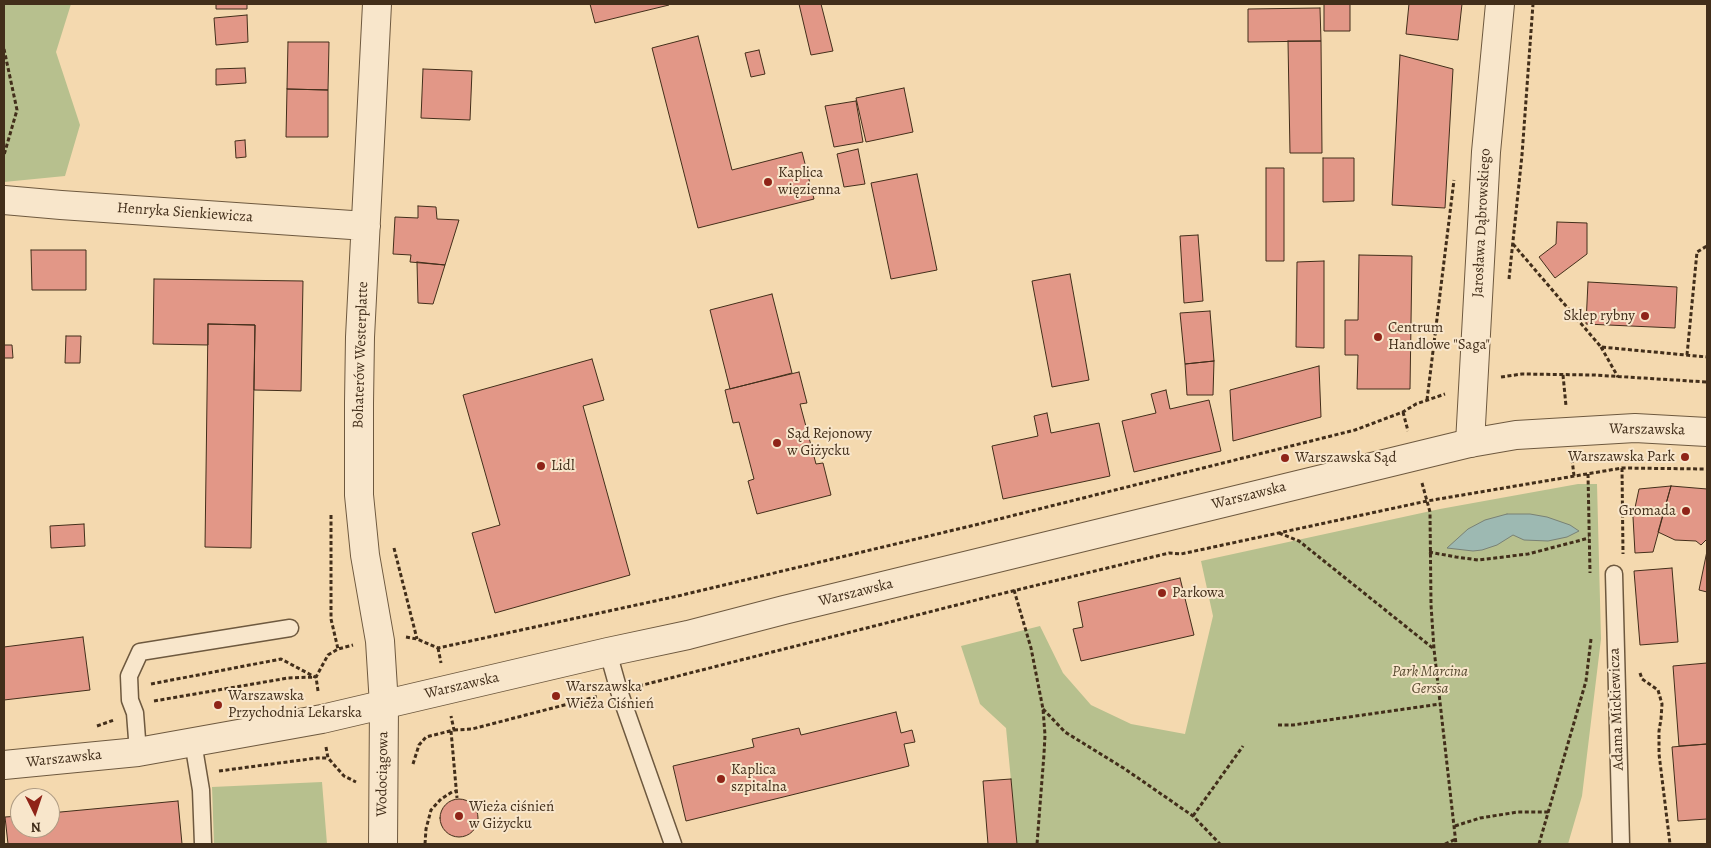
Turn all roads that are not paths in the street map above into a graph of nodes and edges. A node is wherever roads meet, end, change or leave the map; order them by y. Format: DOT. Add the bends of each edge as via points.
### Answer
graph roads {
  1 [pos="377,4"];
  2 [pos="1500,4"];
  3 [pos="4,200"];
  4 [pos="366,226"];
  5 [pos="1707,432"];
  6 [pos="1470,443"];
  7 [pos="1614,574"];
  8 [pos="290,628"];
  9 [pos="608,652"];
  10 [pos="384,705"];
  11 [pos="193,742"];
  12 [pos="138,752"];
  13 [pos="4,765"];
  14 [pos="203,844"];
  15 [pos="383,844"];
  16 [pos="673,844"];
  17 [pos="1621,844"];
  1 -- 4 [label="street, Bohaterów Westerplatte"];
  2 -- 6 [label="street, Jarosława Dąbrowskiego" via="1486,152"];
  3 -- 4 [label="street, Henryka Sienkiewicza"];
  4 -- 10 [label="street, Bohaterów Westerplatte" via="358,403 359,494 365,555 380,640"];
  5 -- 6 [label="street, Warszawska" via="1634,428 1516,435"];
  6 -- 9 [label="street, Warszawska"];
  7 -- 17 [label="lane, Adama Mickiewicza"];
  8 -- 12 [label="lane" via="140,652 129,676"];
  9 -- 10 [label="street, Warszawska"];
  9 -- 16 [label="lane"];
  10 -- 11 [label="street, Warszawska"];
  10 -- 15 [label="street, Wodociągowa"];
  11 -- 12 [label="street, Warszawska"];
  11 -- 14 [label="lane" via="201,790"];
  12 -- 13 [label="street, Warszawska"];
}
